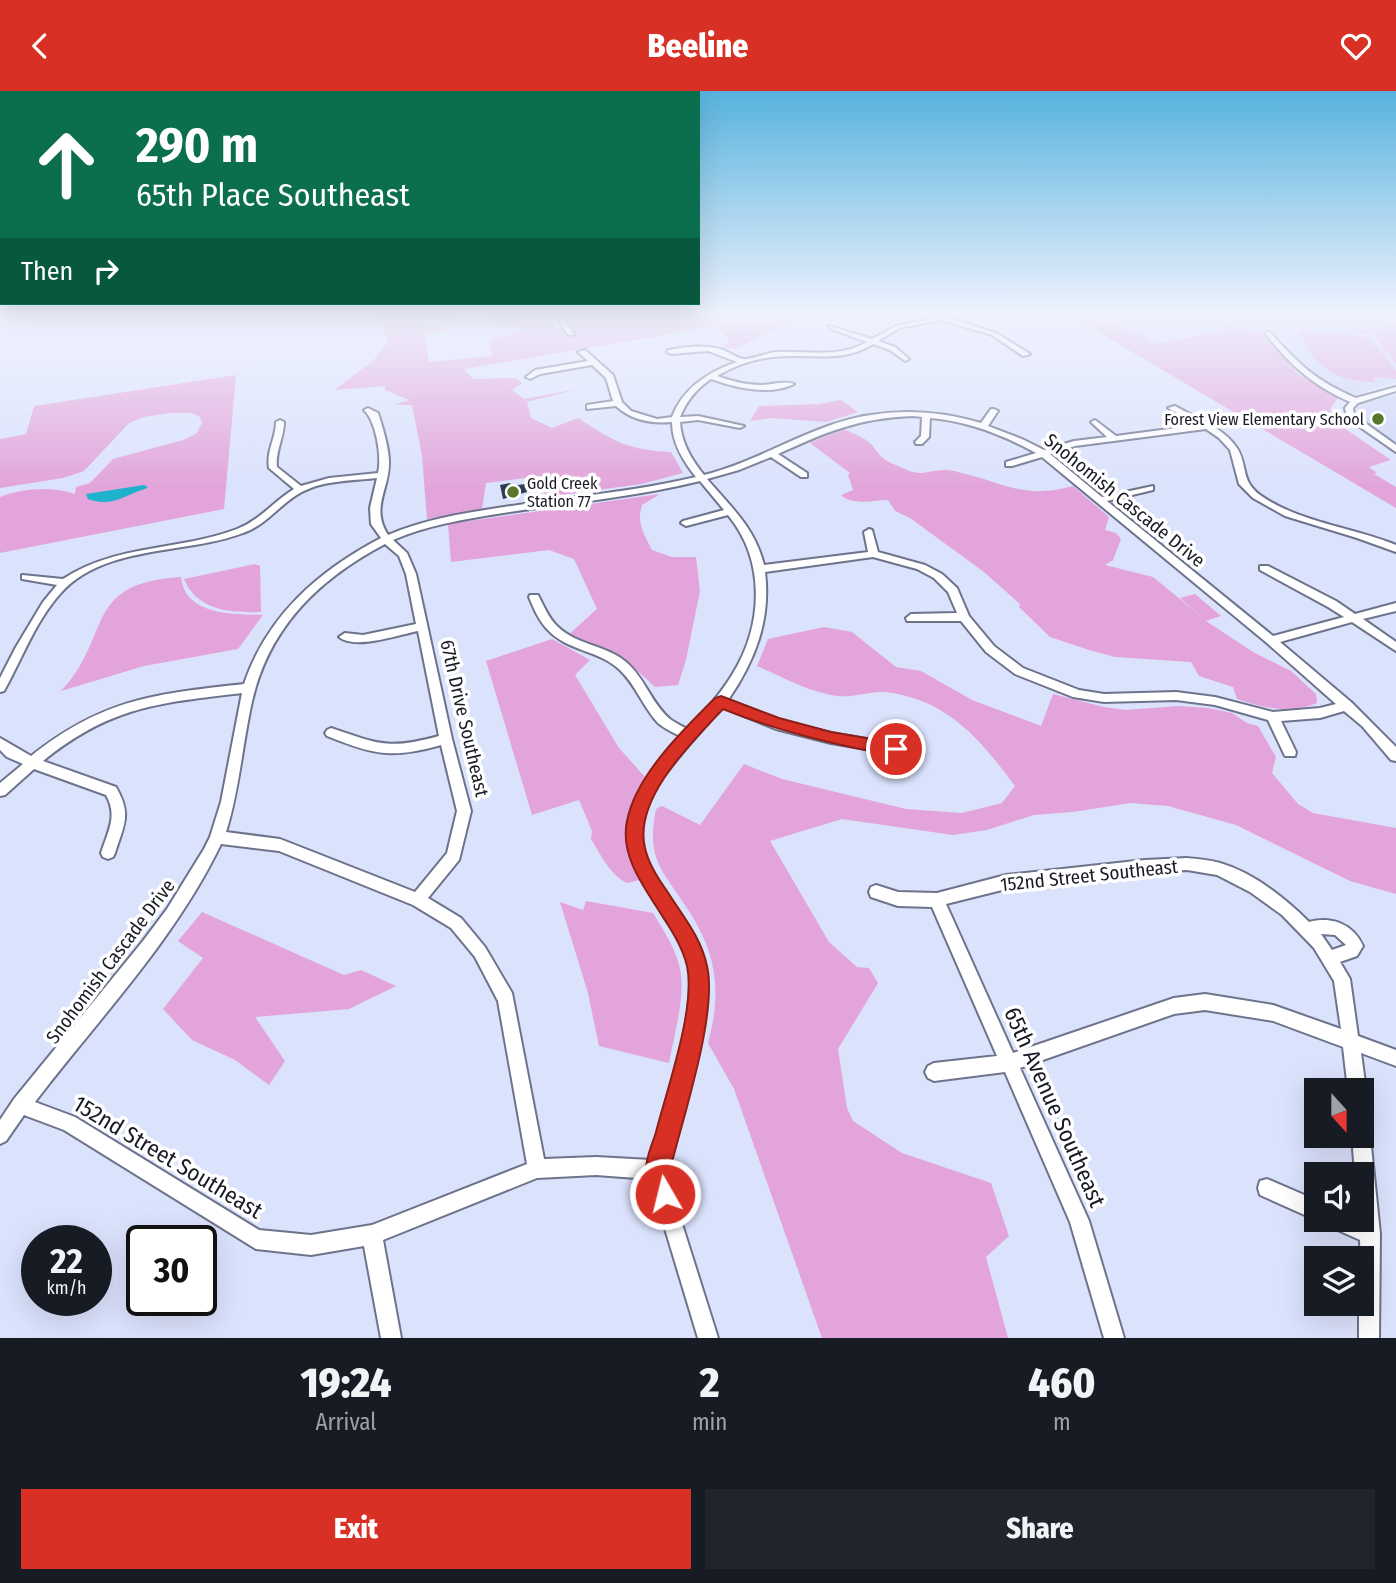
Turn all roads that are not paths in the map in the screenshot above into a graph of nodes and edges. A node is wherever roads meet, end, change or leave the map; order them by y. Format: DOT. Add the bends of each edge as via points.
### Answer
graph roads {
  1 [pos="543,371"];
  2 [pos="602,371"];
  3 [pos="724,371"];
  4 [pos="1300,371"];
  5 [pos="530,377"];
  6 [pos="712,377"];
  7 [pos="790,384"];
  8 [pos="1396,389"];
  9 [pos="1355,401"];
  10 [pos="618,404"];
  11 [pos="590,407"];
  12 [pos="1172,408"];
  13 [pos="368,410"];
  14 [pos="994,411"];
  15 [pos="926,415"];
  16 [pos="674,420"];
  17 [pos="279,422"];
  18 [pos="1095,422"];
  19 [pos="984,425"];
  20 [pos="740,426"];
  21 [pos="1206,427"];
  22 [pos="1112,437"];
  23 [pos="919,442"];
  24 [pos="1396,449"];
  25 [pos="1043,453"];
  26 [pos="774,455"];
  27 [pos="1009,464"];
  28 [pos="383,475"];
  29 [pos="804,475"];
  30 [pos="703,478"];
  31 [pos="1150,488"];
  32 [pos="299,489"];
  33 [pos="1100,501"];
  34 [pos="732,511"];
  35 [pos="686,523"];
  36 [pos="869,532"];
  37 [pos="386,539"];
  38 [pos="1396,549"];
  39 [pos="873,554"];
  40 [pos="1264,568"];
  41 [pos="761,569"];
  42 [pos="26,577"];
  43 [pos="65,583"];
  44 [pos="534,597"];
  45 [pos="1396,607"];
  46 [pos="964,617"];
  47 [pos="911,618"];
  48 [pos="1355,618"];
  49 [pos="423,626"];
  50 [pos="345,636"];
  51 [pos="1271,640"];
  52 [pos="1396,647"];
  53 [pos="0,688"];
  54 [pos="248,688"];
  55 [pos="721,702"];
  56 [pos="1347,705"];
  57 [pos="1273,717"];
  58 [pos="331,733"];
  59 [pos="688,735"];
  60 [pos="446,739"];
  61 [pos="0,743"];
  62 [pos="1290,752"];
  63 [pos="918,753"];
  64 [pos="1396,756"];
  65 [pos="33,763"];
  66 [pos="0,791"];
  67 [pos="217,837"];
  68 [pos="108,853"];
  69 [pos="877,892"];
  70 [pos="937,900"];
  71 [pos="418,901"];
  72 [pos="1307,930"];
  73 [pos="1329,958"];
  74 [pos="1353,1042"];
  75 [pos="1396,1058"];
  76 [pos="1010,1063"];
  77 [pos="934,1072"];
  78 [pos="1356,1078"];
  79 [pos="20,1105"];
  80 [pos="0,1135"];
  81 [pos="1362,1148"];
  82 [pos="537,1169"];
  83 [pos="657,1170"];
  84 [pos="1267,1188"];
  85 [pos="1304,1205"];
  86 [pos="1365,1232"];
  87 [pos="1370,1234"];
  88 [pos="372,1235"];
  89 [pos="391,1338"];
  90 [pos="709,1338"];
  91 [pos="1114,1338"];
  92 [pos="1369,1338"];
  1 -- 5 [label="street"];
  2 -- 10 [label="street" via="610,377"];
  3 -- 6 [label="street"];
  4 -- 9 [label="street"];
  6 -- 7 [label="street" via="754,388"];
  6 -- 16 [label="street" via="687,395"];
  8 -- 9 [label="street"];
  9 -- 24 [label="street" via="1350,416"];
  10 -- 11 [label="street"];
  10 -- 16 [label="street" via="640,418"];
  12 -- 21 [label="street"];
  13 -- 28 [label="street, 67th Drive Southeast" via="374,415 386,462"];
  14 -- 19 [label="street"];
  15 -- 19 [label="street, Snohomish Cascade Drive"];
  15 -- 23 [label="street" via="925,437"];
  15 -- 26 [label="street, Snohomish Cascade Drive" via="850,421"];
  16 -- 20 [label="street" via="706,419"];
  16 -- 30 [label="street" via="679,447"];
  17 -- 32 [label="street" via="281,431 270,456 272,468"];
  18 -- 22 [label="street"];
  19 -- 25 [label="street, Snohomish Cascade Drive"];
  21 -- 22 [label="street"];
  21 -- 38 [label="street" via="1236,452 1238,475 1254,495 1295,517"];
  22 -- 25 [label="street"];
  25 -- 27 [label="street"];
  25 -- 33 [label="street, Snohomish Cascade Drive"];
  26 -- 29 [label="street"];
  26 -- 30 [label="street, Snohomish Cascade Drive"];
  28 -- 32 [label="street"];
  28 -- 37 [label="street, 67th Drive Southeast" via="374,516"];
  30 -- 34 [label="street"];
  30 -- 37 [label="street, Snohomish Cascade Drive" via="453,519"];
  31 -- 33 [label="street"];
  32 -- 43 [label="street" via="242,531 118,558"];
  33 -- 51 [label="street, Snohomish Cascade Drive"];
  34 -- 35 [label="street"];
  34 -- 41 [label="street" via="750,537"];
  36 -- 39 [label="street"];
  37 -- 49 [label="street, 67th Drive Southeast" via="403,555"];
  37 -- 54 [label="street, Snohomish Cascade Drive" via="316,584 288,612 265,646"];
  39 -- 41 [label="street"];
  39 -- 46 [label="street" via="911,563 938,576 953,590"];
  40 -- 48 [label="street"];
  41 -- 55 [label="street" via="760,615 751,656"];
  42 -- 43 [label="street"];
  43 -- 53 [label="street"];
  44 -- 59 [label="street" via="552,630 620,663 639,681 664,721"];
  45 -- 48 [label="street"];
  46 -- 47 [label="street"];
  46 -- 57 [label="street" via="990,649 1019,671 1077,694 1176,696"];
  48 -- 51 [label="street"];
  48 -- 52 [label="street"];
  49 -- 50 [label="street" via="363,639"];
  49 -- 60 [label="street, 67th Drive Southeast"];
  51 -- 56 [label="street, Snohomish Cascade Drive"];
  54 -- 65 [label="street" via="172,699 97,718"];
  54 -- 67 [label="street, Snohomish Cascade Drive"];
  55 -- 59 [label="street"];
  55 -- 63 [label="street" via="776,724"];
  56 -- 57 [label="street" via="1320,713"];
  56 -- 64 [label="street, Snohomish Cascade Drive"];
  57 -- 62 [label="street"];
  58 -- 60 [label="street" via="373,750 389,751"];
  59 -- 83 [label="street" via="646,792 635,823 636,849 658,895 684,932 698,967 697,1017"];
  60 -- 71 [label="street, 67th Drive Southeast" via="464,811 461,832 454,856"];
  61 -- 65 [label="street"];
  65 -- 66 [label="street"];
  65 -- 68 [label="street" via="111,791 120,818"];
  67 -- 71 [label="street" via="280,845"];
  67 -- 79 [label="street, Snohomish Cascade Drive" via="176,908"];
  69 -- 70 [label="street, 152nd Street Southeast" via="898,899"];
  70 -- 72 [label="street, 152nd Street Southeast" via="1006,882 1187,864 1219,869 1255,887"];
  70 -- 76 [label="street, 65th Avenue Southeast"];
  71 -- 82 [label="street" via="456,923 480,953 506,999"];
  72 -- 73 [label="street, 152nd Street Southeast"];
  72 -- 73 [label="street" via="1329,926 1350,937 1355,946 1352,951"];
  73 -- 74 [label="street, 152nd Street Southeast" via="1342,979"];
  74 -- 75 [label="street"];
  74 -- 76 [label="street" via="1273,1013 1205,1002 1174,1006"];
  74 -- 78 [label="street, 152nd Street Southeast"];
  76 -- 77 [label="street"];
  76 -- 91 [label="street, 65th Avenue Southeast" via="1079,1221"];
  79 -- 80 [label="street, Snohomish Cascade Drive"];
  79 -- 88 [label="street, 152nd Street Southeast" via="69,1123 256,1239 311,1245"];
  81 -- 87 [label="street"];
  82 -- 83 [label="street, 152nd Street Southeast"];
  82 -- 88 [label="street, 152nd Street Southeast"];
  83 -- 90 [label="street"];
  84 -- 85 [label="street"];
  86 -- 87 [label="street"];
  87 -- 92 [label="street"];
  88 -- 89 [label="street"];
}
